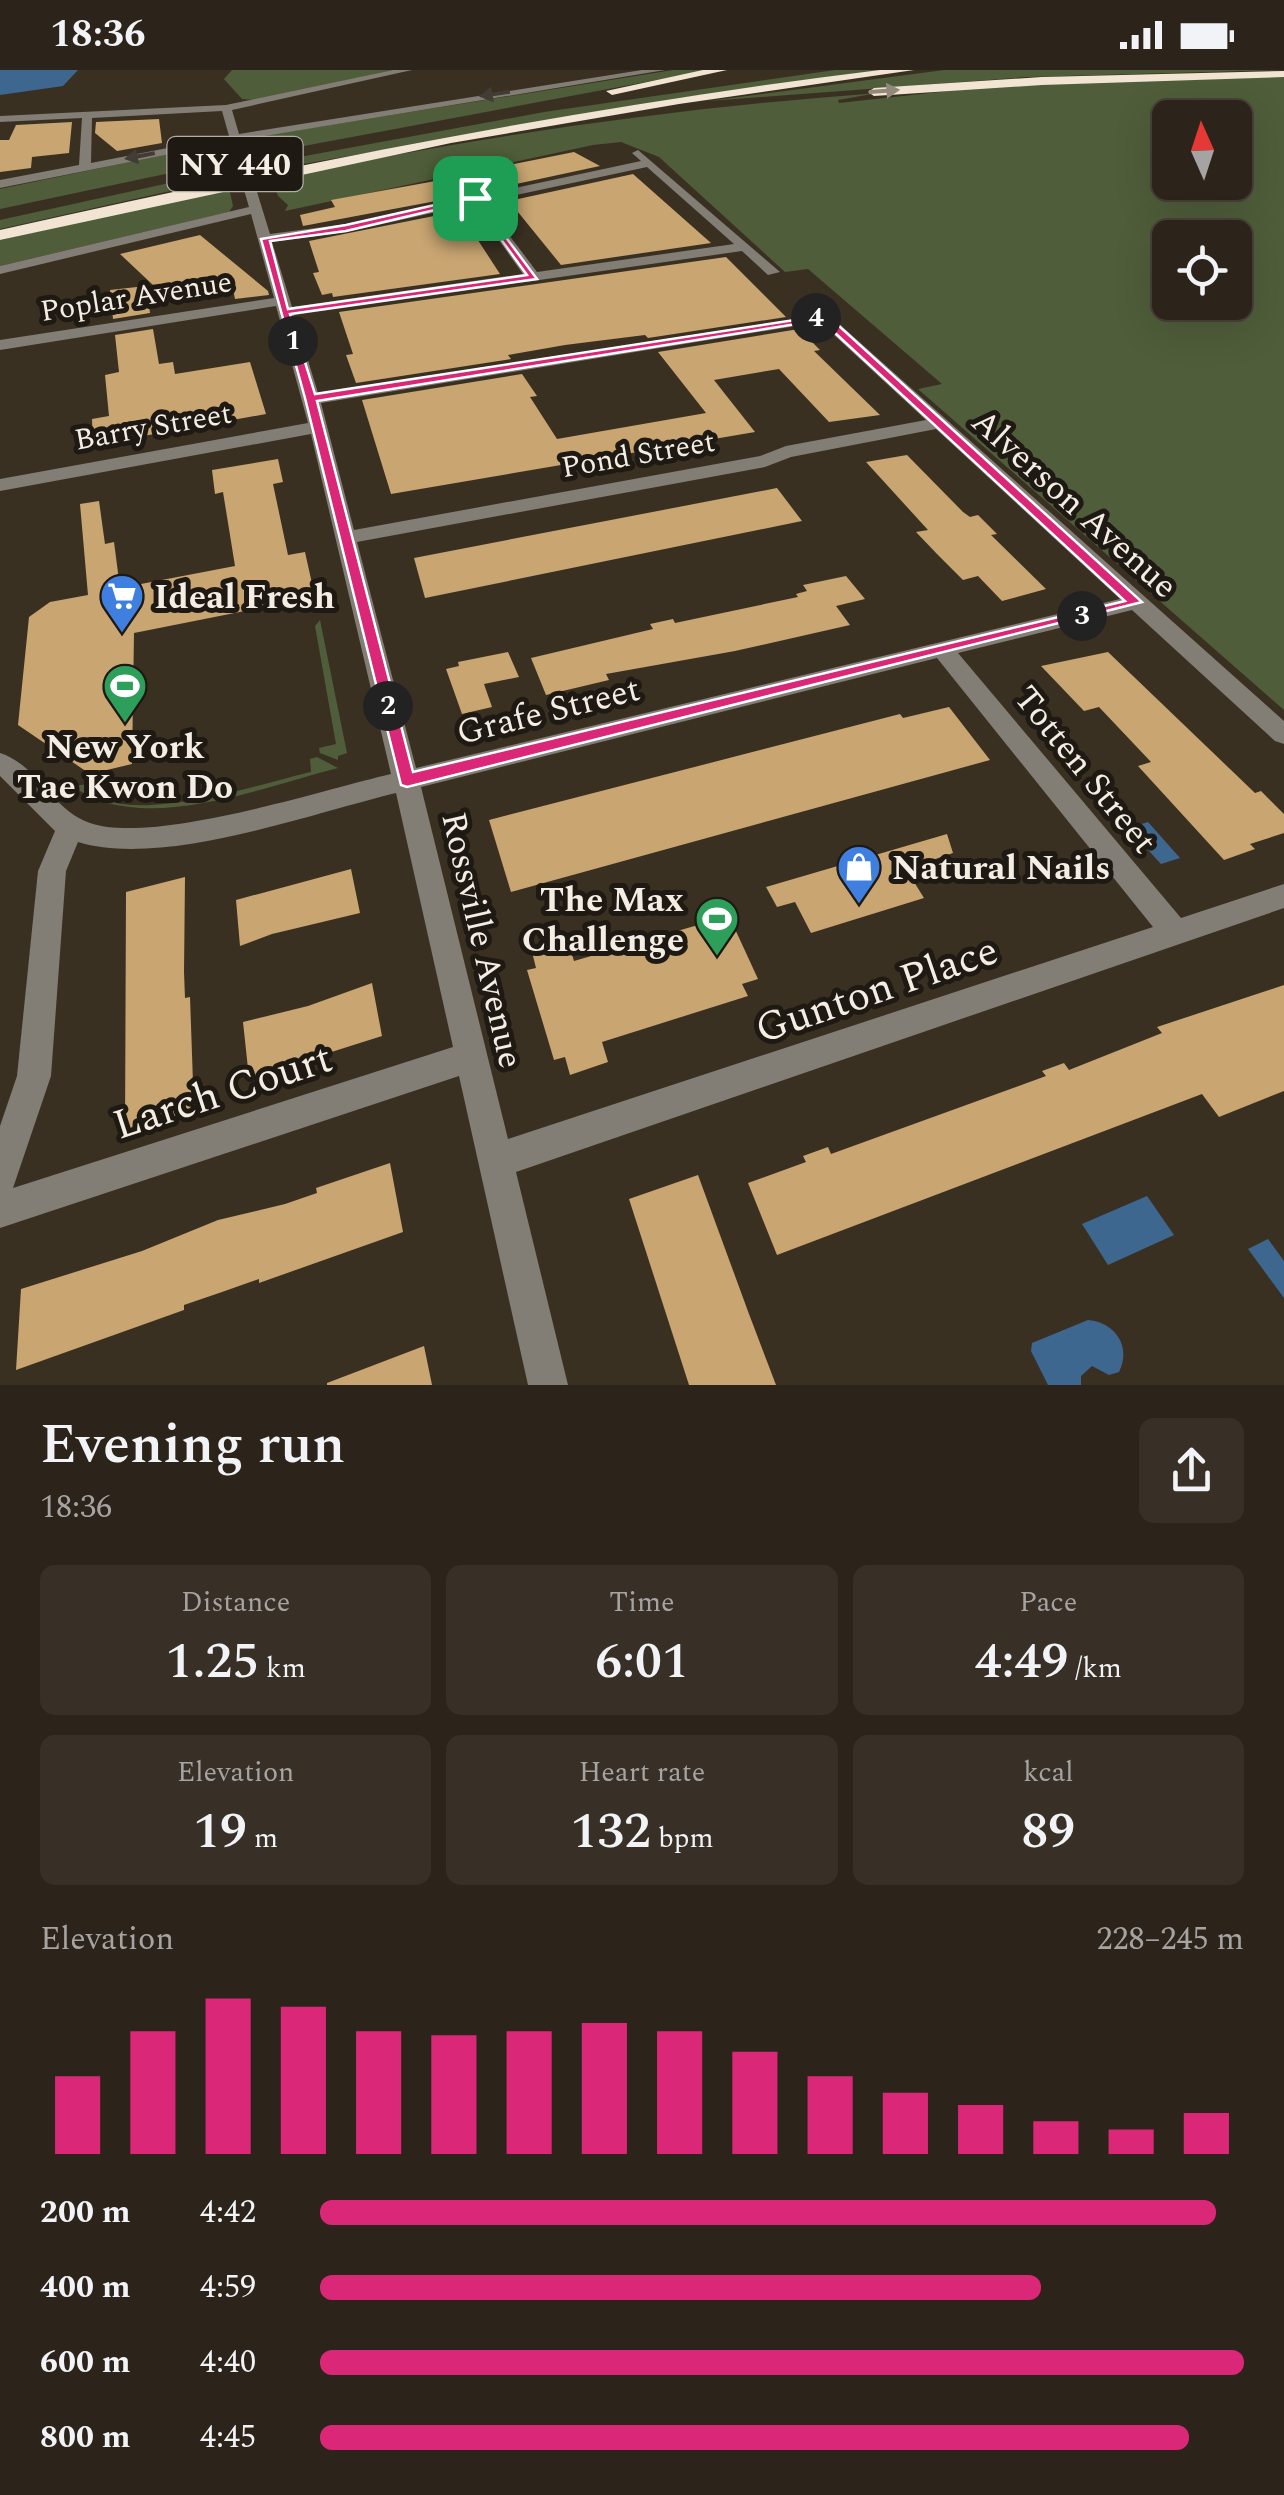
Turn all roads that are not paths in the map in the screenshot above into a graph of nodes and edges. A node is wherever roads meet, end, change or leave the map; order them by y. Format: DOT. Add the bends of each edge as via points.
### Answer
graph roads {
  1 [pos="408,70"];
  2 [pos="660,70"];
  3 [pos="722,70"];
  4 [pos="815,70"];
  5 [pos="908,70"];
  6 [pos="1284,74"];
  7 [pos="858,93"];
  8 [pos="821,96"];
  9 [pos="559,102"];
  10 [pos="226,108"];
  11 [pos="86,115"];
  12 [pos="0,119"];
  13 [pos="543,122"];
  14 [pos="396,134"];
  15 [pos="234,138"];
  16 [pos="633,148"];
  17 [pos="258,160"];
  18 [pos="649,163"];
  19 [pos="84,166"];
  20 [pos="222,166"];
  21 [pos="0,184"];
  22 [pos="475,198"];
  23 [pos="257,208"];
  24 [pos="0,236"];
  25 [pos="266,239"];
  26 [pos="744,247"];
  27 [pos="0,270"];
  28 [pos="773,272"];
  29 [pos="533,277"];
  30 [pos="283,306"];
  31 [pos="823,317"];
  32 [pos="0,345"];
  33 [pos="314,413"];
  34 [pos="939,423"];
  35 [pos="0,484"];
  36 [pos="346,538"];
  37 [pos="1135,602"];
  38 [pos="943,650"];
  39 [pos="1284,736"];
  40 [pos="0,762"];
  41 [pos="407,780"];
  42 [pos="72,828"];
  43 [pos="1284,896"];
  44 [pos="1175,933"];
  45 [pos="473,1056"];
  46 [pos="496,1161"];
  47 [pos="0,1177"];
  48 [pos="0,1210"];
  49 [pos="548,1385"];
  1 -- 10 [label="street"];
  2 -- 15 [label="street, one-way"];
  3 -- 9 [label="highway"];
  4 -- 14 [label="highway"];
  5 -- 13 [label="highway, NY 440"];
  7 -- 6 [label="highway, one-way"];
  8 -- 13 [label="highway"];
  10 -- 11 [label="street"];
  10 -- 15 [label="street, Rossville Avenue"];
  11 -- 12 [label="street"];
  11 -- 19 [label="street"];
  13 -- 24 [label="highway, NY 440" via="175,194"];
  15 -- 19 [label="street, one-way"];
  15 -- 23 [label="street, Rossville Avenue"];
  16 -- 18 [label="street"];
  17 -- 20 [label="highway, NY 440"];
  18 -- 22 [label="street"];
  18 -- 26 [label="street"];
  19 -- 21 [label="street"];
  22 -- 25 [label="street"];
  22 -- 29 [label="street"];
  23 -- 25 [label="street, Rossville Avenue"];
  23 -- 27 [label="street"];
  25 -- 30 [label="street, Rossville Avenue"];
  26 -- 28 [label="street"];
  26 -- 29 [label="street, Poplar Avenue"];
  29 -- 30 [label="street, Poplar Avenue"];
  30 -- 32 [label="street, Poplar Avenue"];
  30 -- 33 [label="street, Rossville Avenue"];
  31 -- 33 [label="street, Barry Street"];
  31 -- 34 [label="street, Alverson Avenue"];
  33 -- 35 [label="street, Barry Street"];
  33 -- 36 [label="street, Rossville Avenue"];
  34 -- 36 [label="street, Pond Street"];
  34 -- 37 [label="street, Alverson Avenue"];
  36 -- 41 [label="street, Rossville Avenue"];
  37 -- 38 [label="street, Grafe Street"];
  37 -- 39 [label="street, Alverson Avenue"];
  38 -- 41 [label="street, Grafe Street"];
  38 -- 44 [label="street, Totten Street"];
  40 -- 42 [label="street"];
  41 -- 42 [label="street, Grafe Street" via="178,836 105,838"];
  41 -- 45 [label="street, Rossville Avenue"];
  42 -- 47 [label="street" via="52,871 34,1076"];
  43 -- 44 [label="street, Gunton Place"];
  44 -- 46 [label="street, Gunton Place"];
  45 -- 46 [label="street, Rossville Avenue"];
  45 -- 48 [label="street, Larch Court"];
  46 -- 49 [label="street, Rossville Avenue"];
}
